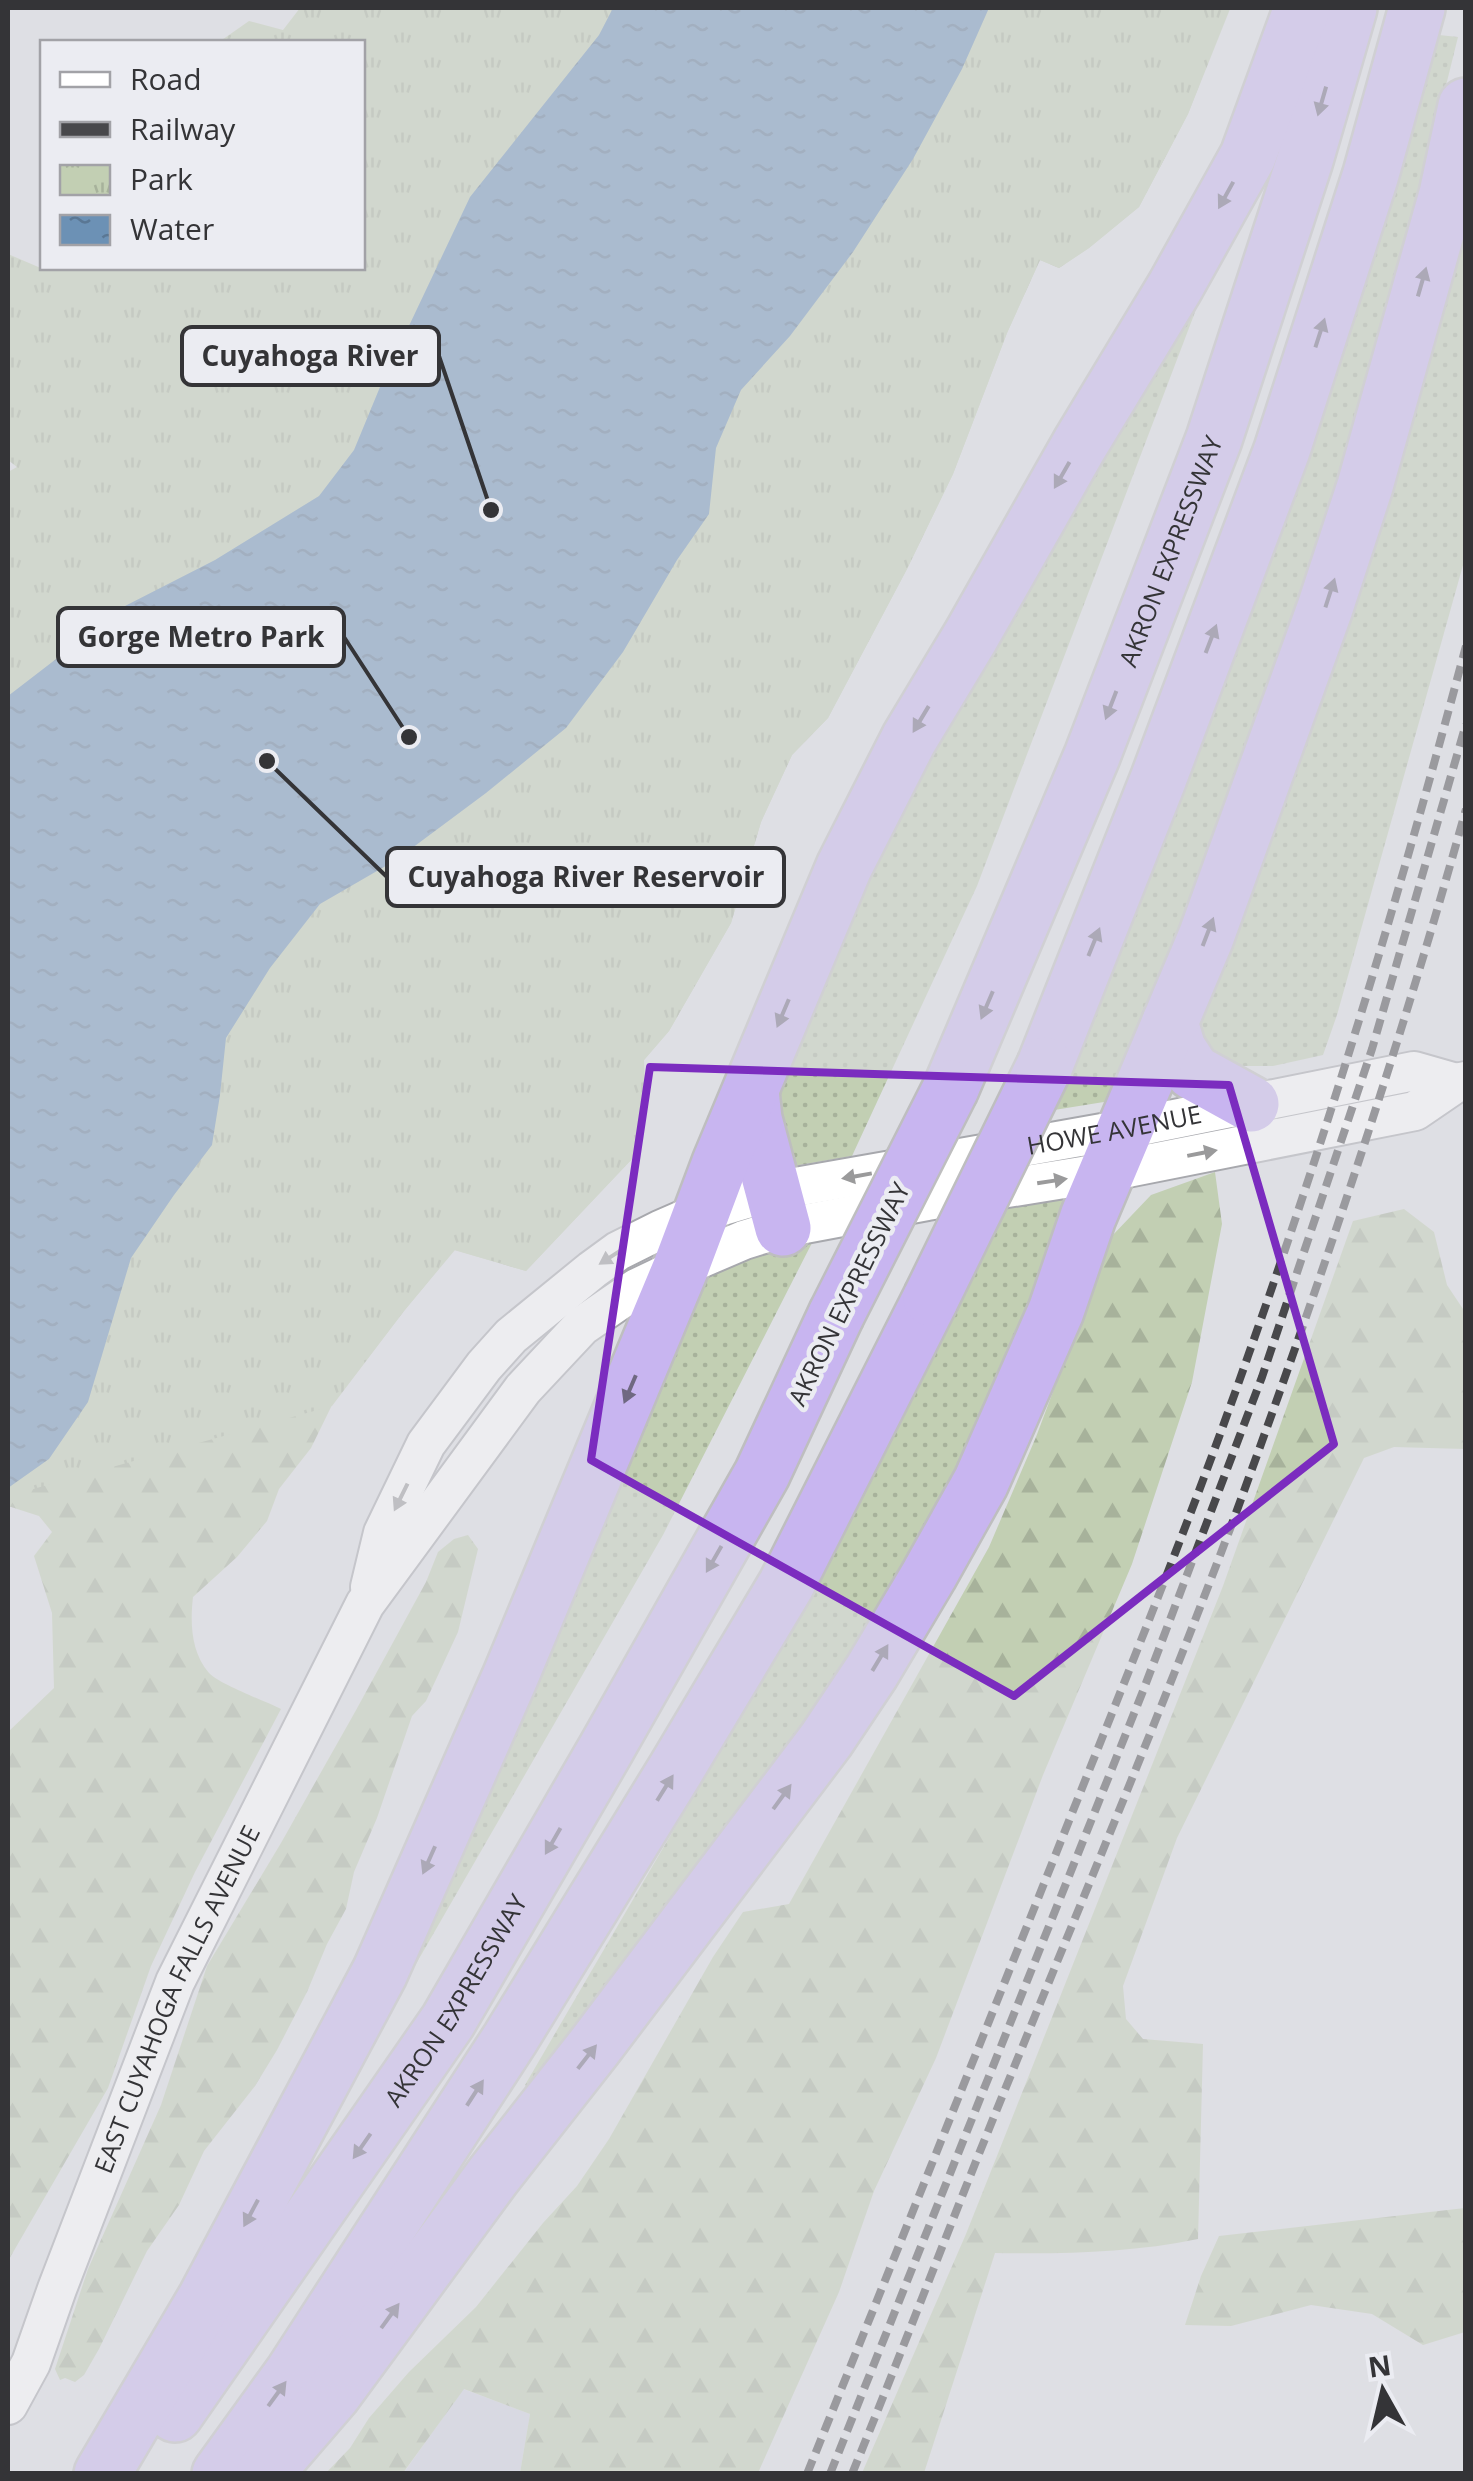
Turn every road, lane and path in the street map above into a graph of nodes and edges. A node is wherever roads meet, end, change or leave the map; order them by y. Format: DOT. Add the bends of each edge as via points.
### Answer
graph roads {
  1 [pos="1302,8"];
  2 [pos="1350,8"];
  3 [pos="1418,8"];
  4 [pos="1466,106"];
  5 [pos="1170,1022"];
  6 [pos="1461,1082"];
  7 [pos="751,1091"];
  8 [pos="1251,1104"];
  9 [pos="1116,1150"];
  10 [pos="778,1209"];
  11 [pos="695,1245"];
  12 [pos="365,1604"];
  13 [pos="8,2404"];
  14 [pos="102,2474"];
  15 [pos="132,2474"];
  16 [pos="220,2474"];
  17 [pos="264,2474"];
  1 -- 7 [label="highway, one-way" via="1248,156 908,739 844,867"];
  2 -- 15 [label="highway, AKRON EXPRESSWAY, one-way, bridge" via="1214,440 1092,756 952,1088 762,1474 448,2022"];
  16 -- 3 [label="highway, one-way, bridge" via="488,2073 786,1585 1045,1066 1282,450"];
  5 -- 4 [label="highway, one-way" via="1366,486"];
  5 -- 8 [label="highway" via="1193,1072"];
  5 -- 9 [label="highway"];
  6 -- 8 [label="street, HOWE AVENUE" via="1414,1071"];
  9 -- 6 [label="street, HOWE AVENUE, one-way" via="1415,1111"];
  7 -- 10 [label="highway"];
  7 -- 11 [label="highway"];
  8 -- 9 [label="street, HOWE AVENUE"];
  9 -- 10 [label="street, HOWE AVENUE"];
  17 -- 9 [label="highway, one-way" via="333,2394 712,1894 872,1671 980,1482 1056,1311"];
  10 -- 11 [label="street, HOWE AVENUE"];
  11 -- 12 [label="street, EAST CUYAHOGA FALLS AVENUE" via="582,1326 523,1390"];
  11 -- 12 [label="street, EAST CUYAHOGA FALLS AVENUE, one-way" via="618,1251 511,1336 426,1444 383,1533"];
  11 -- 14 [label="highway, one-way" via="380,1972 206,2298"];
  12 -- 13 [label="street, EAST CUYAHOGA FALLS AVENUE" via="175,1982 31,2363"];
}
